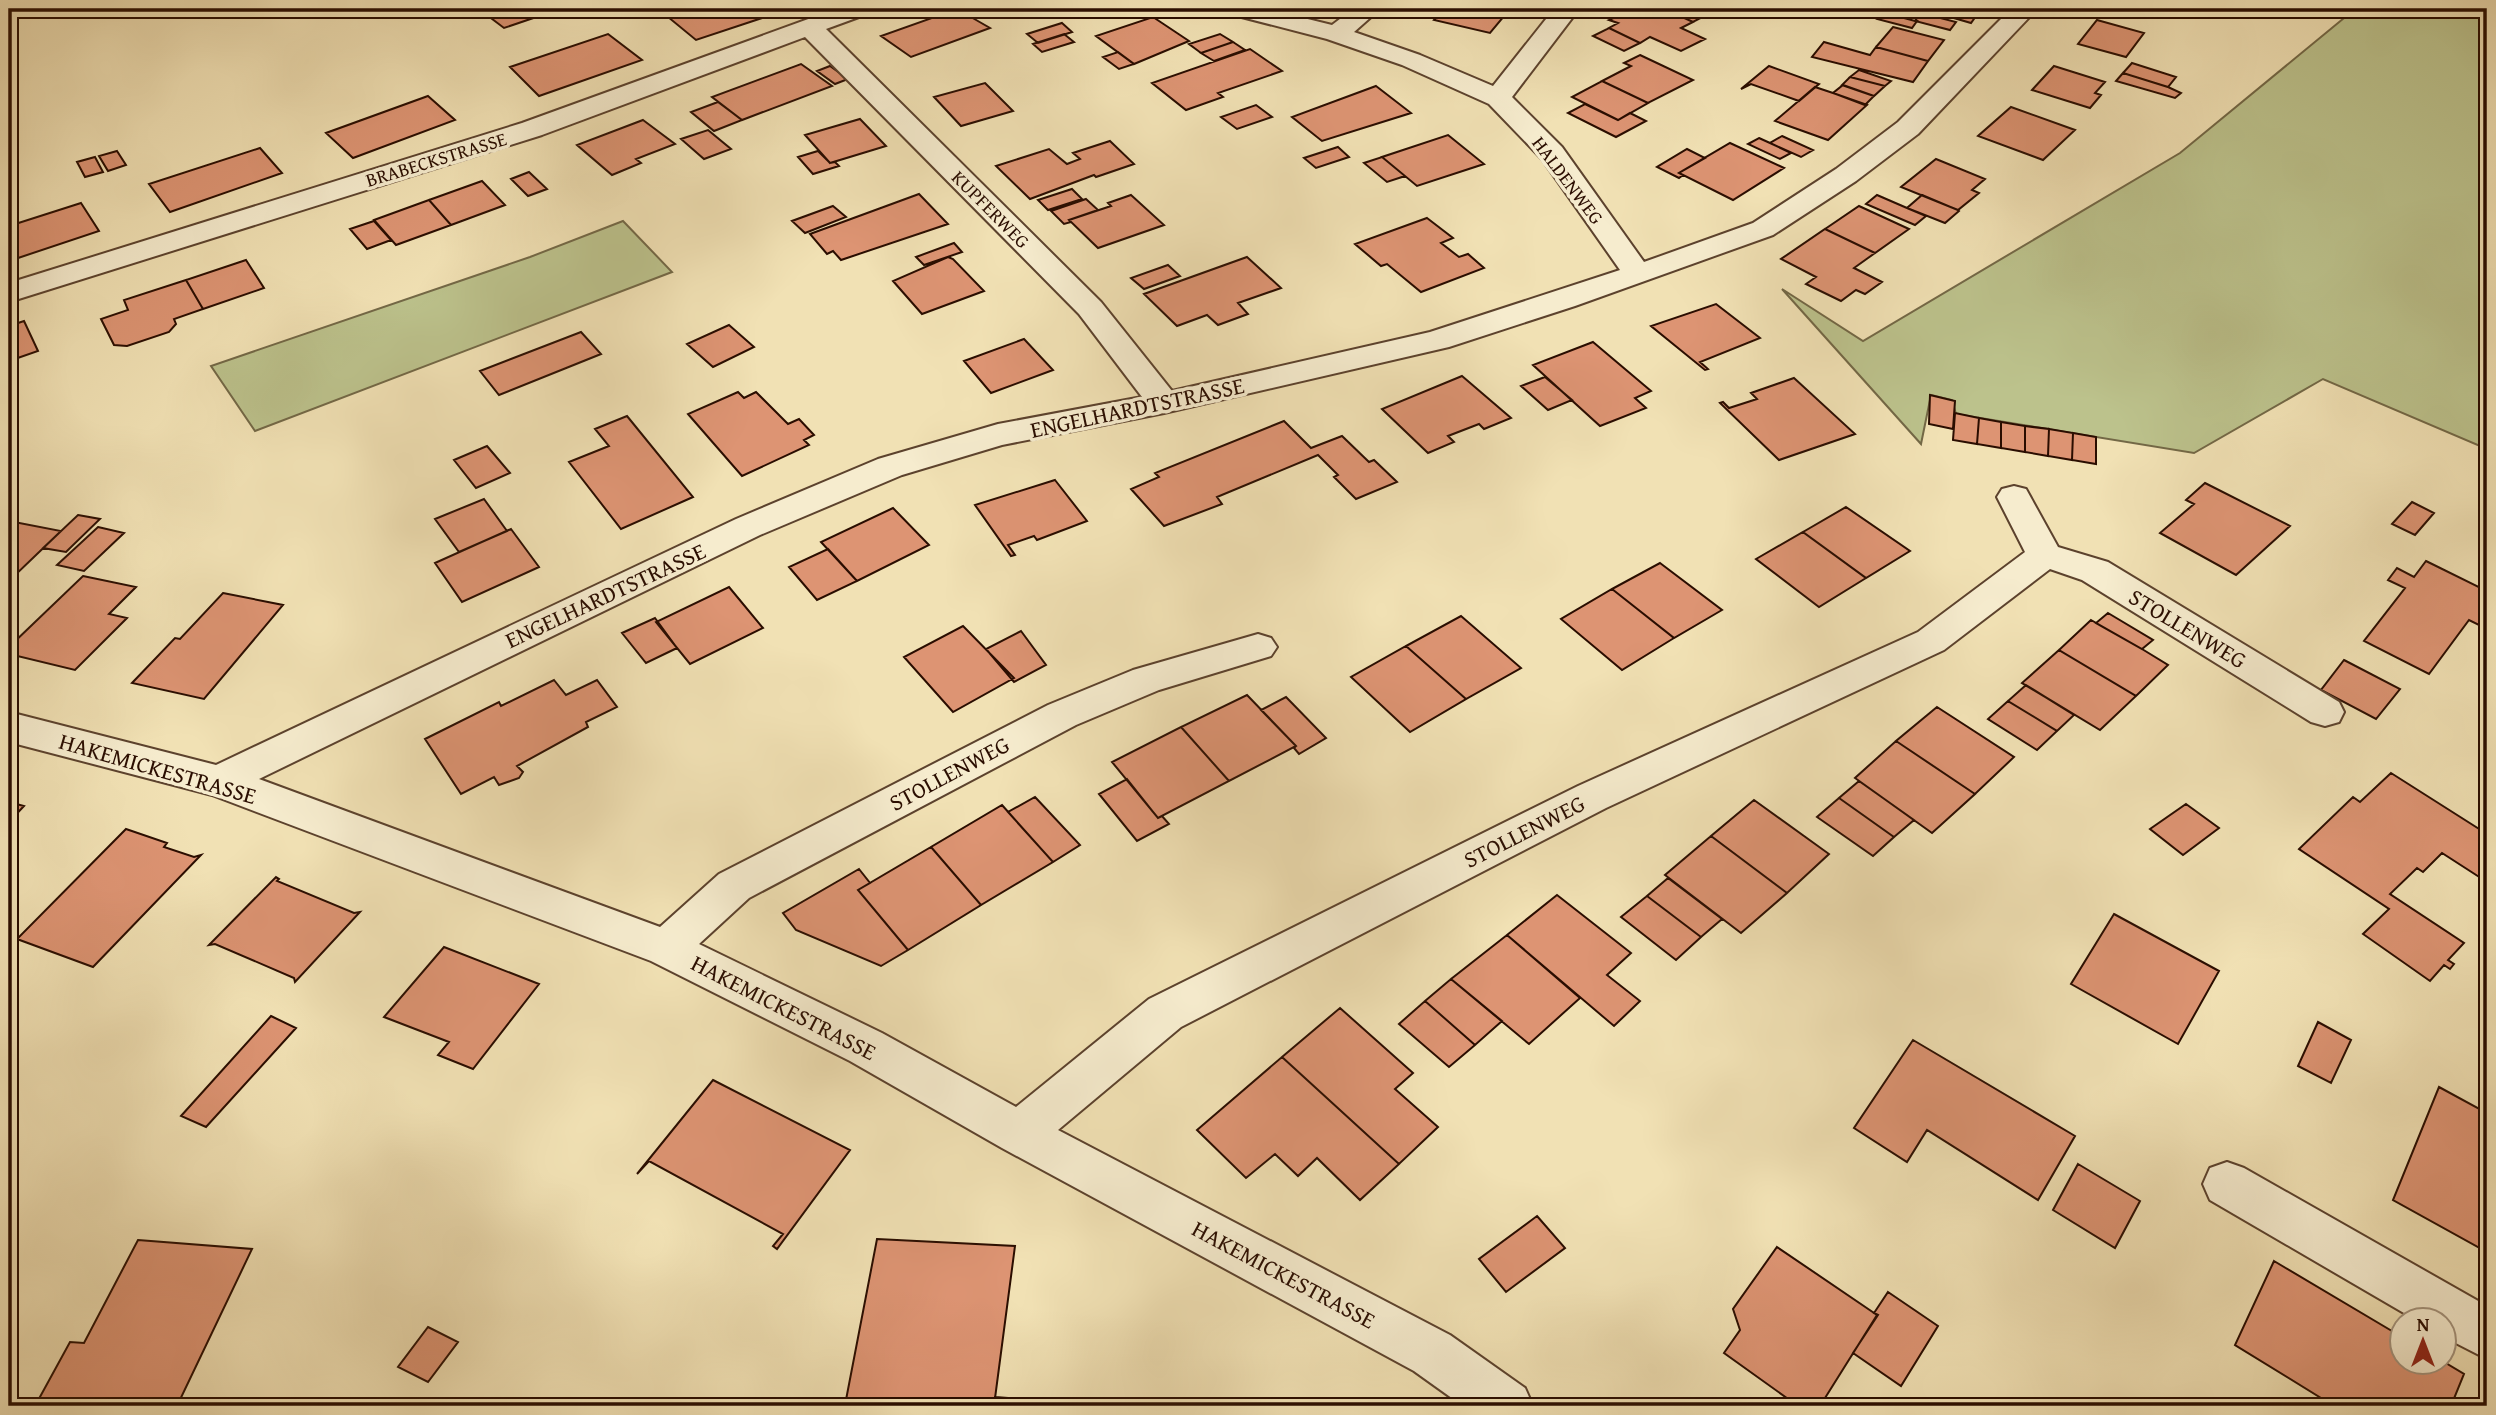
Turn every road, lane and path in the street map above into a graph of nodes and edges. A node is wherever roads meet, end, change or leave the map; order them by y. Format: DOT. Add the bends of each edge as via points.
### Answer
graph roads {
  1 [pos="858,9"];
  2 [pos="1239,9"];
  3 [pos="1368,9"];
  4 [pos="1567,9"];
  5 [pos="2025,9"];
  6 [pos="808,26"];
  7 [pos="1336,34"];
  8 [pos="1498,98"];
  9 [pos="1636,272"];
  10 [pos="9,293"];
  11 [pos="1164,403"];
  12 [pos="2014,497"];
  13 [pos="2045,555"];
  14 [pos="1258,647"];
  15 [pos="2325,712"];
  16 [pos="9,727"];
  17 [pos="219,781"];
  18 [pos="666,948"];
  19 [pos="1019,1133"];
  20 [pos="2227,1184"];
  21 [pos="2487,1334"];
  22 [pos="1507,1406"];
  1 -- 6 [label="street, BRABECKSTRASSE"];
  2 -- 7 [label="street, HALDENWEG"];
  3 -- 7 [label="street"];
  4 -- 8 [label="street"];
  5 -- 9 [label="street, ENGELHARDTSTRASSE" via="1908,128 1798,208 1719,247"];
  6 -- 10 [label="street, BRABECKSTRASSE" via="532,129"];
  6 -- 11 [label="street, KUPFERWEG" via="1090,308"];
  7 -- 8 [label="street, HALDENWEG"];
  8 -- 9 [label="street, HALDENWEG" via="1552,153"];
  9 -- 11 [label="street, ENGELHARDTSTRASSE" via="1438,340"];
  11 -- 17 [label="street, ENGELHARDTSTRASSE" via="998,435 890,467 748,527"];
  12 -- 13 [label="street"];
  13 -- 15 [label="street, STOLLENWEG" via="2095,571"];
  13 -- 19 [label="street, STOLLENWEG" via="1931,640 1592,797 1165,1013"];
  14 -- 18 [label="street, STOLLENWEG" via="1146,680 1062,715 734,886"];
  16 -- 17 [label="street, HAKEMICKESTRASSE"];
  17 -- 18 [label="street, HAKEMICKESTRASSE"];
  18 -- 19 [label="street, HAKEMICKESTRASSE" via="866,1047"];
  19 -- 22 [label="street, HAKEMICKESTRASSE" via="1432,1353"];
  20 -- 21 [label="street"];
}
